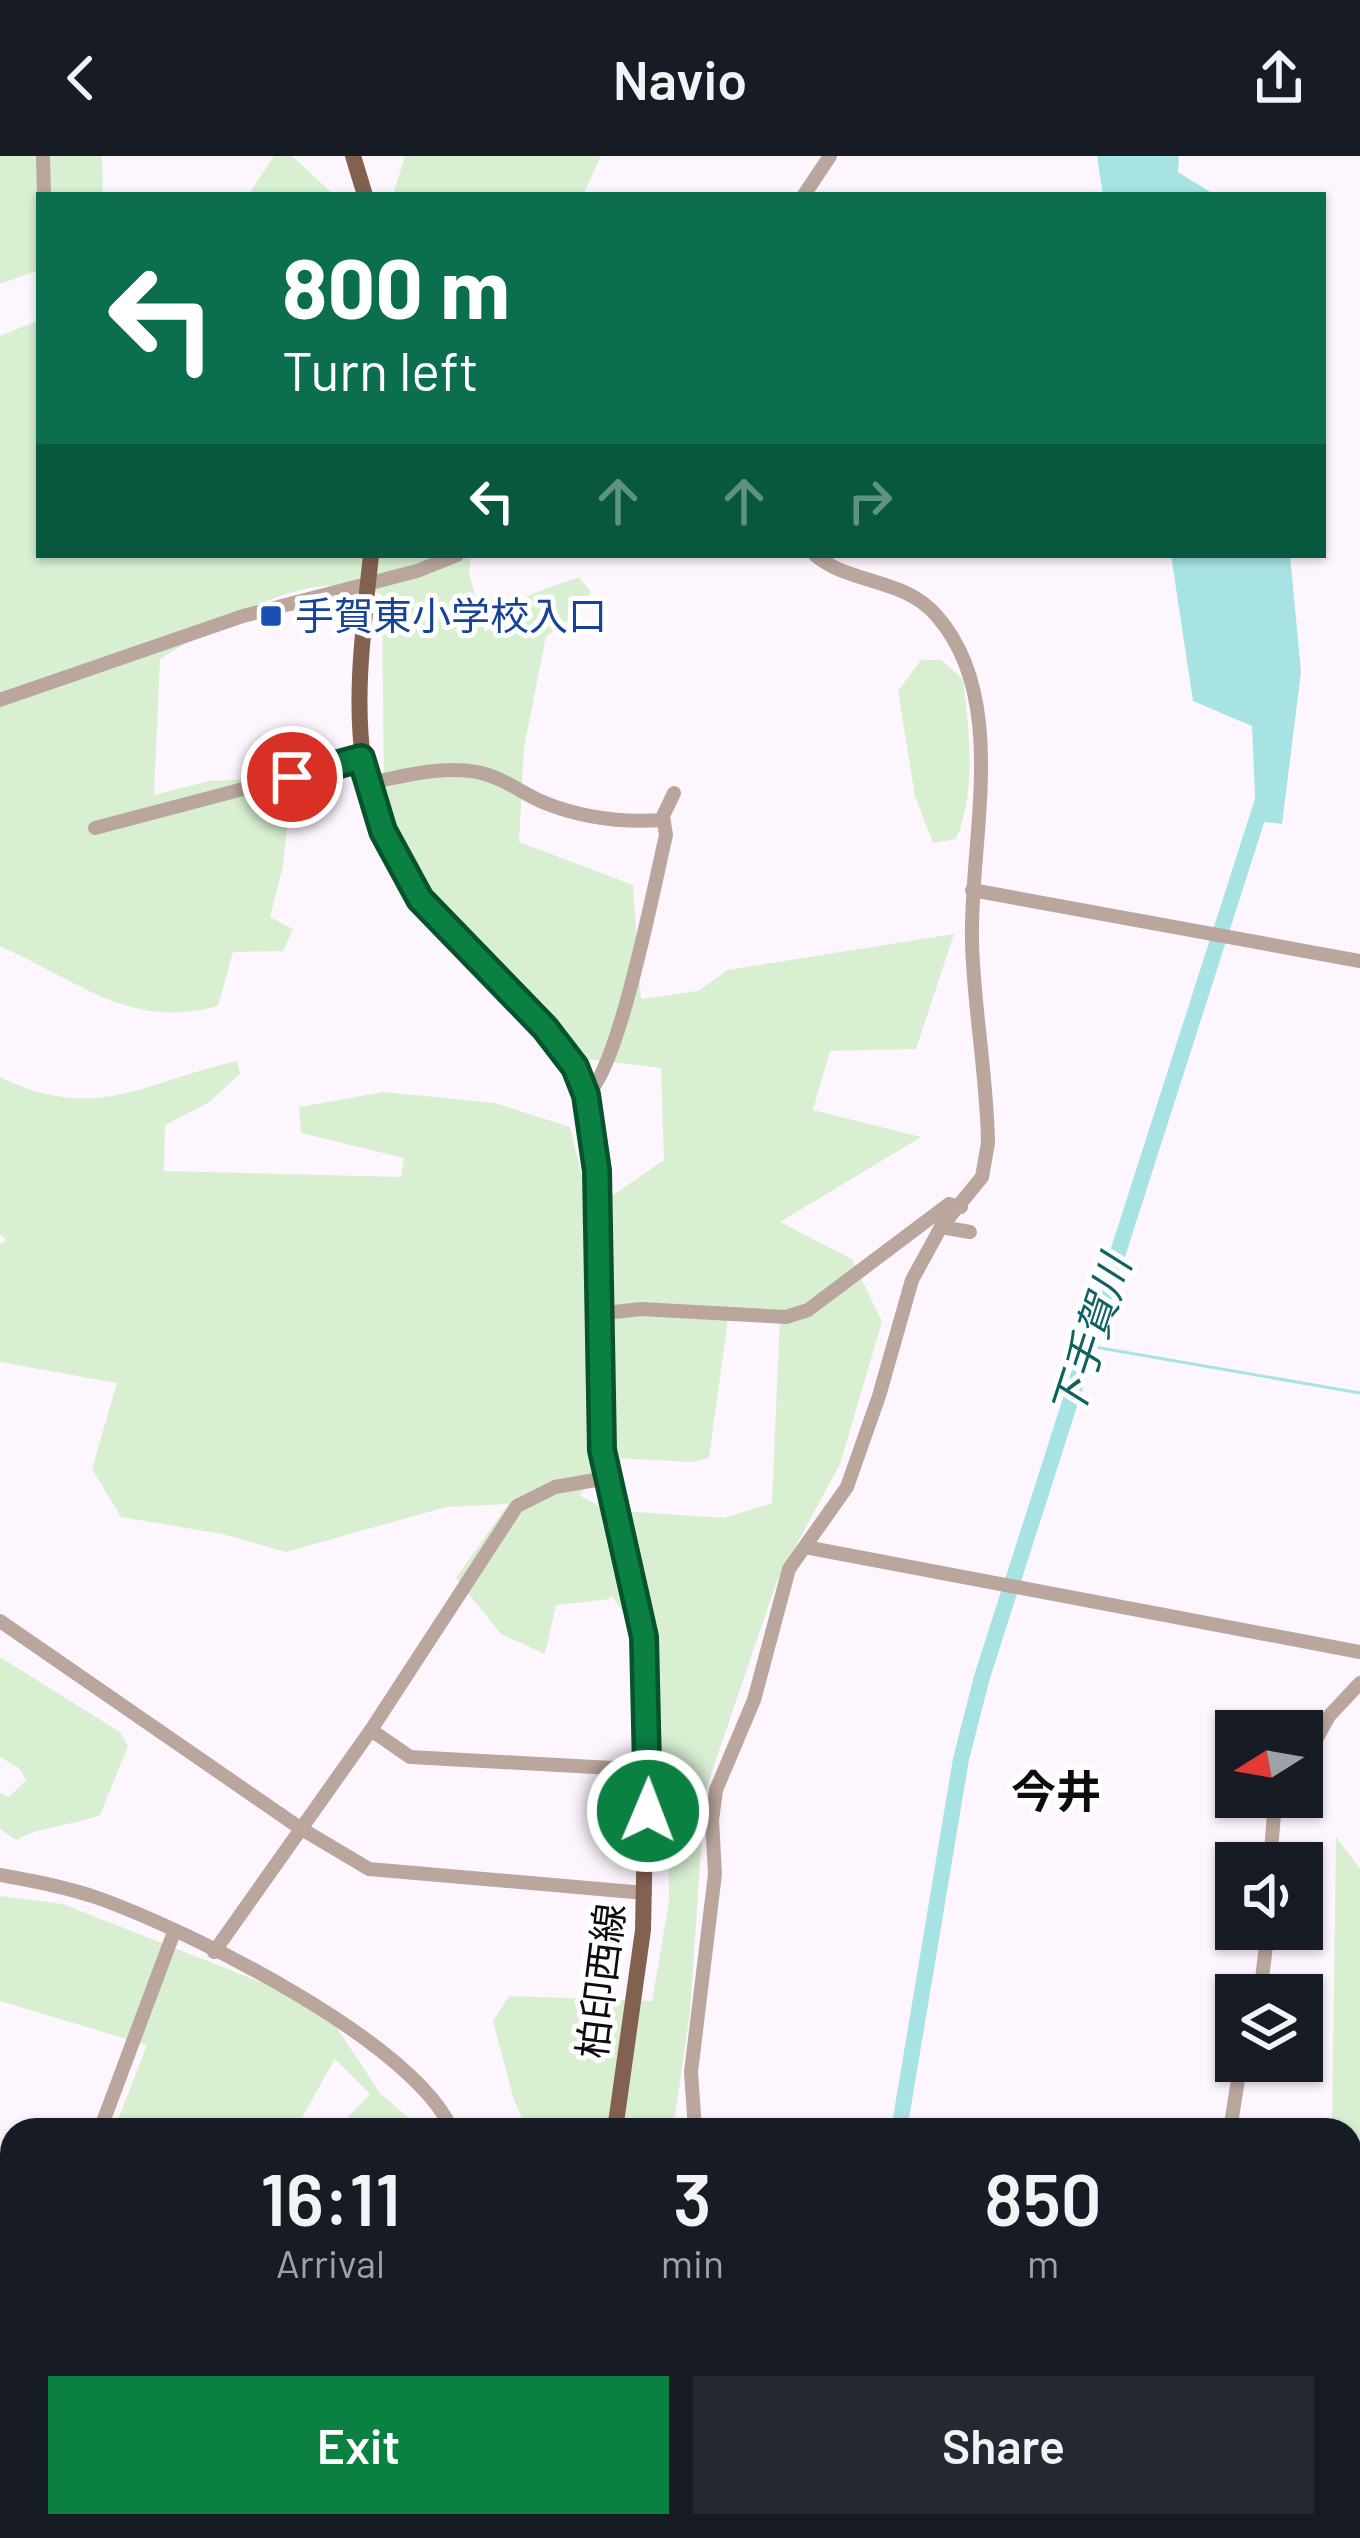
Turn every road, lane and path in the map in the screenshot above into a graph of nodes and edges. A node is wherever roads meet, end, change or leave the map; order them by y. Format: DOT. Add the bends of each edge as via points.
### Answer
graph roads {
  1 [pos="43,156"];
  2 [pos="352,156"];
  3 [pos="830,156"];
  4 [pos="44,192"];
  5 [pos="364,192"];
  6 [pos="806,192"];
  7 [pos="371,558"];
  8 [pos="450,558"];
  9 [pos="819,558"];
  10 [pos="368,583"];
  11 [pos="0,700"];
  12 [pos="361,758"];
  13 [pos="367,783"];
  14 [pos="674,793"];
  15 [pos="663,820"];
  16 [pos="95,828"];
  17 [pos="972,890"];
  18 [pos="1360,962"];
  19 [pos="586,1095"];
  20 [pos="961,1208"];
  21 [pos="941,1227"];
  22 [pos="970,1232"];
  23 [pos="597,1314"];
  24 [pos="607,1478"];
  25 [pos="805,1547"];
  26 [pos="0,1622"];
  27 [pos="1360,1652"];
  28 [pos="1360,1683"];
  29 [pos="1323,1727"];
  30 [pos="371,1730"];
  31 [pos="649,1770"];
  32 [pos="300,1828"];
  33 [pos="0,1876"];
  34 [pos="645,1892"];
  35 [pos="174,1932"];
  36 [pos="214,1952"];
  37 [pos="1238,2082"];
  38 [pos="104,2118"];
  39 [pos="446,2118"];
  40 [pos="617,2118"];
  41 [pos="693,2118"];
  42 [pos="1232,2118"];
  1 -- 4 [label="street"];
  2 -- 5 [label="main road"];
  3 -- 6 [label="street"];
  7 -- 10 [label="main road, 柏印西線"];
  8 -- 10 [label="street"];
  9 -- 17 [label="street" via="918,599 963,657 982,785"];
  10 -- 11 [label="street" via="244,616"];
  10 -- 12 [label="main road, 柏印西線" via="356,686"];
  12 -- 13 [label="main road, 柏印西線"];
  12 -- 16 [label="street"];
  13 -- 15 [label="street" via="477,772 601,819"];
  13 -- 19 [label="main road, 柏印西線" via="420,899 545,1028"];
  14 -- 15 [label="street"];
  15 -- 19 [label="street" via="666,835 616,1037 600,1084"];
  17 -- 18 [label="street"];
  17 -- 20 [label="street" via="988,1143 982,1177"];
  19 -- 23 [label="main road, 柏印西線" via="597,1171"];
  20 -- 21 [label="street"];
  20 -- 23 [label="street" via="950,1204 808,1310 786,1317"];
  21 -- 22 [label="street"];
  21 -- 25 [label="street" via="912,1280 847,1487"];
  23 -- 24 [label="main road, 柏印西線"];
  24 -- 30 [label="street" via="555,1487 518,1506"];
  24 -- 31 [label="main road, 柏印西線" via="644,1637"];
  25 -- 27 [label="street"];
  25 -- 41 [label="street" via="789,1569 754,1700 716,1790"];
  26 -- 32 [label="street"];
  28 -- 29 [label="street"];
  30 -- 31 [label="street" via="410,1757"];
  30 -- 32 [label="street"];
  31 -- 34 [label="main road, 柏印西線"];
  32 -- 34 [label="street" via="369,1869"];
  32 -- 36 [label="street"];
  33 -- 35 [label="street" via="93,1896"];
  34 -- 40 [label="main road, 柏印西線"];
  35 -- 36 [label="street"];
  35 -- 38 [label="street"];
  36 -- 39 [label="street" via="328,2012 421,2082"];
  37 -- 42 [label="street"];
}
